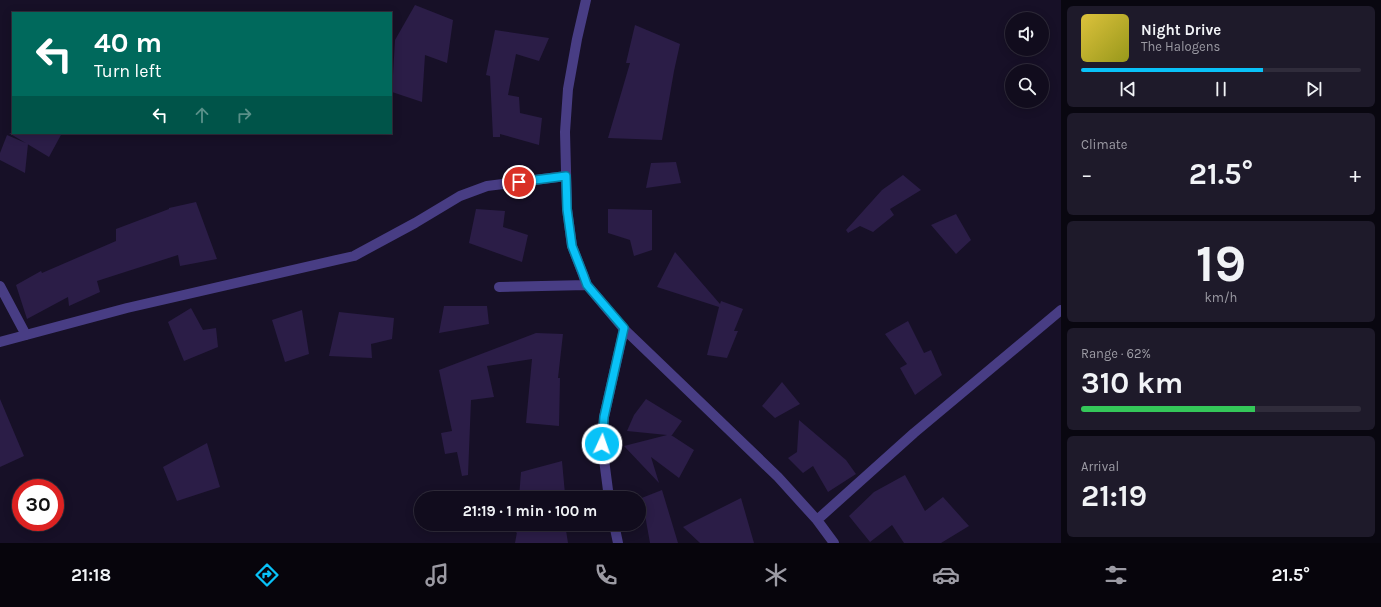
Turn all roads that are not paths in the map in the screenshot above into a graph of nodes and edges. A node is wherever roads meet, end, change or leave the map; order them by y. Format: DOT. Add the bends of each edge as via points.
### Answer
graph roads {
  1 [pos="586,0"];
  2 [pos="566,176"];
  3 [pos="587,285"];
  4 [pos="0,286"];
  5 [pos="499,287"];
  6 [pos="1061,310"];
  7 [pos="624,328"];
  8 [pos="26,334"];
  9 [pos="0,342"];
  10 [pos="608,491"];
  11 [pos="817,520"];
  12 [pos="615,531"];
  13 [pos="618,543"];
  14 [pos="834,543"];
  1 -- 2 [label="street" via="568,89 565,132"];
  2 -- 3 [label="street" via="572,246"];
  2 -- 8 [label="street" via="480,188 460,196 354,256"];
  3 -- 5 [label="street"];
  3 -- 7 [label="street"];
  4 -- 8 [label="street"];
  6 -- 11 [label="street" via="914,433"];
  7 -- 10 [label="street" via="604,417 602,444"];
  7 -- 11 [label="street" via="778,477"];
  8 -- 9 [label="street"];
  11 -- 14 [label="street"];
  12 -- 13 [label="street"];
}
